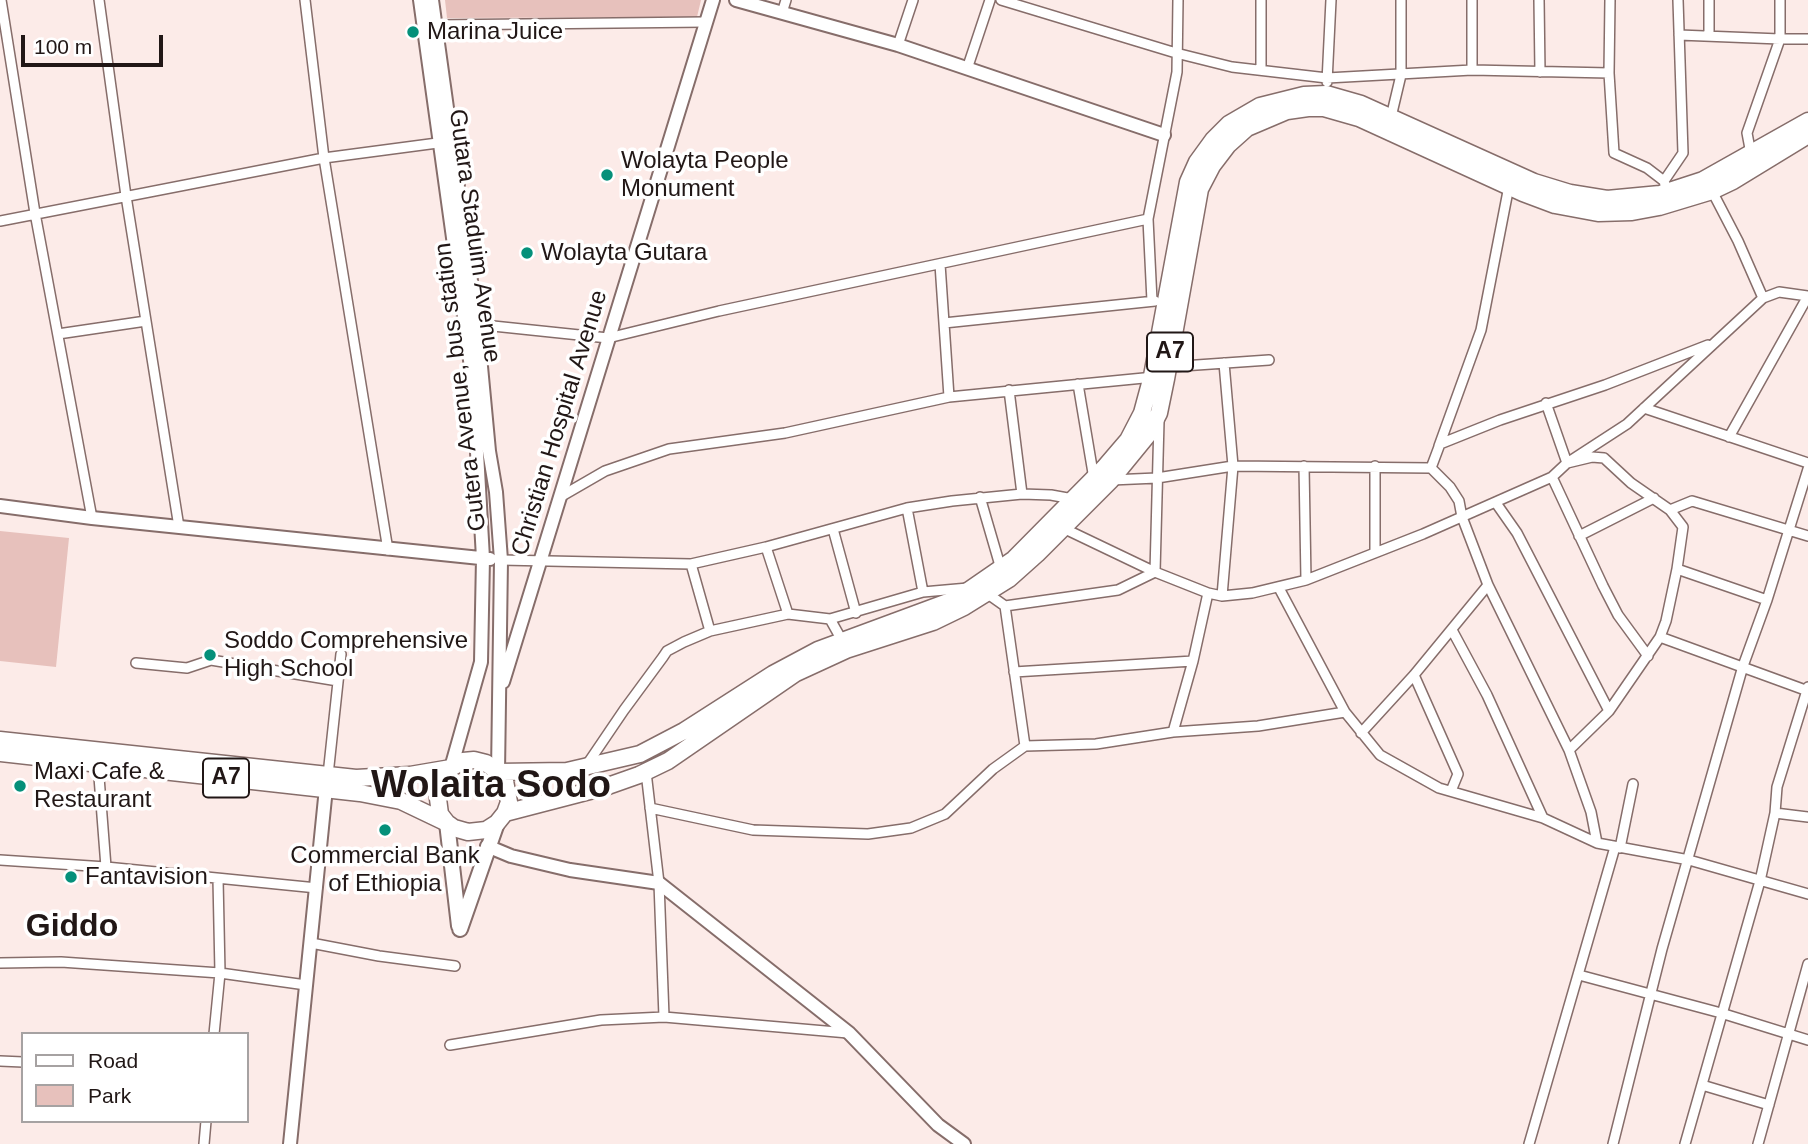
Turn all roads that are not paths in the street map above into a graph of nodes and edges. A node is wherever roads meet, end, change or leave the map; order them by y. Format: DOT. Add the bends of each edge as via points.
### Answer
graph roads {
  1 [pos="1,0"];
  2 [pos="99,0"];
  3 [pos="305,0"];
  4 [pos="420,0"];
  5 [pos="432,0"];
  6 [pos="713,0"];
  7 [pos="736,0"];
  8 [pos="786,0"];
  9 [pos="913,0"];
  10 [pos="990,0"];
  11 [pos="1001,0"];
  12 [pos="1178,0"];
  13 [pos="1331,0"];
  14 [pos="1401,0"];
  15 [pos="1472,0"];
  16 [pos="1539,0"];
  17 [pos="1610,0"];
  18 [pos="1678,0"];
  19 [pos="1709,0"];
  20 [pos="1780,0"];
  21 [pos="1263,1"];
  22 [pos="782,13"];
  23 [pos="705,22"];
  24 [pos="435,25"];
  25 [pos="1679,35"];
  26 [pos="1709,36"];
  27 [pos="1780,39"];
  28 [pos="1808,39"];
  29 [pos="898,45"];
  30 [pos="1176,52"];
  31 [pos="967,69"];
  32 [pos="1261,70"];
  33 [pos="1472,70"];
  34 [pos="1540,72"];
  35 [pos="1609,73"];
  36 [pos="1401,75"];
  37 [pos="1325,94"];
  38 [pos="1391,117"];
  39 [pos="1808,121"];
  40 [pos="1164,135"];
  41 [pos="1808,135"];
  42 [pos="444,142"];
  43 [pos="1751,154"];
  44 [pos="324,158"];
  45 [pos="1509,186"];
  46 [pos="1665,186"];
  47 [pos="1712,191"];
  48 [pos="126,195"];
  49 [pos="35,213"];
  50 [pos="1148,219"];
  51 [pos="0,221"];
  52 [pos="940,264"];
  53 [pos="1763,298"];
  54 [pos="1159,302"];
  55 [pos="146,321"];
  56 [pos="944,323"];
  57 [pos="471,324"];
  58 [pos="58,334"];
  59 [pos="608,338"];
  60 [pos="1713,343"];
  61 [pos="1269,360"];
  62 [pos="1224,363"];
  63 [pos="1162,374"];
  64 [pos="1078,384"];
  65 [pos="1009,390"];
  66 [pos="949,397"];
  67 [pos="1546,403"];
  68 [pos="1644,408"];
  69 [pos="1159,413"];
  70 [pos="1729,437"];
  71 [pos="1567,463"];
  72 [pos="1808,463"];
  73 [pos="1233,466"];
  74 [pos="1304,466"];
  75 [pos="1375,466"];
  76 [pos="1431,468"];
  77 [pos="1808,469"];
  78 [pos="1552,477"];
  79 [pos="1157,478"];
  80 [pos="1094,479"];
  81 [pos="1111,480"];
  82 [pos="1022,494"];
  83 [pos="560,497"];
  84 [pos="980,497"];
  85 [pos="1654,498"];
  86 [pos="1078,503"];
  87 [pos="1496,503"];
  88 [pos="0,506"];
  89 [pos="907,509"];
  90 [pos="1670,510"];
  91 [pos="1462,517"];
  92 [pos="92,518"];
  93 [pos="179,527"];
  94 [pos="1063,528"];
  95 [pos="833,529"];
  96 [pos="1789,530"];
  97 [pos="1579,536"];
  98 [pos="1808,536"];
  99 [pos="766,547"];
  100 [pos="388,550"];
  101 [pos="1375,552"];
  102 [pos="484,558"];
  103 [pos="501,560"];
  104 [pos="540,562"];
  105 [pos="691,564"];
  106 [pos="1002,569"];
  107 [pos="1677,569"];
  108 [pos="1155,572"];
  109 [pos="1306,580"];
  110 [pos="1488,585"];
  111 [pos="1279,588"];
  112 [pos="981,590"];
  113 [pos="923,592"];
  114 [pos="1208,593"];
  115 [pos="1222,596"];
  116 [pos="1767,600"];
  117 [pos="1005,606"];
  118 [pos="856,613"];
  119 [pos="788,614"];
  120 [pos="830,619"];
  121 [pos="1452,630"];
  122 [pos="710,631"];
  123 [pos="1660,637"];
  124 [pos="844,644"];
  125 [pos="341,654"];
  126 [pos="1648,656"];
  127 [pos="1193,661"];
  128 [pos="136,663"];
  129 [pos="1743,666"];
  130 [pos="1014,671"];
  131 [pos="1414,675"];
  132 [pos="338,681"];
  133 [pos="1808,690"];
  134 [pos="498,698"];
  135 [pos="1609,711"];
  136 [pos="1345,712"];
  137 [pos="1173,732"];
  138 [pos="1361,733"];
  139 [pos="0,740"];
  140 [pos="1025,746"];
  141 [pos="1569,750"];
  142 [pos="0,753"];
  143 [pos="99,757"];
  144 [pos="451,768"];
  145 [pos="586,768"];
  146 [pos="498,772"];
  147 [pos="646,772"];
  148 [pos="327,782"];
  149 [pos="1633,784"];
  150 [pos="1451,791"];
  151 [pos="650,808"];
  152 [pos="1775,813"];
  153 [pos="1808,817"];
  154 [pos="501,818"];
  155 [pos="1543,818"];
  156 [pos="447,823"];
  157 [pos="1597,843"];
  158 [pos="487,846"];
  159 [pos="1617,847"];
  160 [pos="0,860"];
  161 [pos="1689,860"];
  162 [pos="106,867"];
  163 [pos="218,879"];
  164 [pos="1760,881"];
  165 [pos="660,883"];
  166 [pos="317,888"];
  167 [pos="1808,894"];
  168 [pos="311,943"];
  169 [pos="0,963"];
  170 [pos="1808,964"];
  171 [pos="455,967"];
  172 [pos="220,972"];
  173 [pos="1579,975"];
  174 [pos="306,985"];
  175 [pos="1650,995"];
  176 [pos="1721,1013"];
  177 [pos="664,1017"];
  178 [pos="214,1032"];
  179 [pos="849,1033"];
  180 [pos="1789,1036"];
  181 [pos="1808,1040"];
  182 [pos="450,1045"];
  183 [pos="0,1061"];
  184 [pos="21,1062"];
  185 [pos="1702,1085"];
  186 [pos="1769,1105"];
  187 [pos="206,1123"];
  188 [pos="204,1144"];
  189 [pos="289,1144"];
  190 [pos="964,1144"];
  191 [pos="1529,1144"];
  192 [pos="1613,1144"];
  193 [pos="1685,1144"];
  194 [pos="1758,1144"];
  1 -- 49 [label="street"];
  2 -- 48 [label="street"];
  3 -- 44 [label="street"];
  4 -- 42 [label="main road, Gutara Staduim Avenue"];
  5 -- 24 [label="main road"];
  6 -- 23 [label="main road, Christian Hospital Avenue"];
  7 -- 22 [label="main road"];
  8 -- 22 [label="street"];
  9 -- 29 [label="street"];
  10 -- 31 [label="street"];
  11 -- 30 [label="street"];
  12 -- 30 [label="street"];
  13 -- 37 [label="street"];
  14 -- 36 [label="street"];
  15 -- 33 [label="street"];
  16 -- 34 [label="street"];
  17 -- 35 [label="street"];
  18 -- 25 [label="street"];
  19 -- 26 [label="street"];
  20 -- 27 [label="street"];
  21 -- 32 [label="street"];
  22 -- 29 [label="main road"];
  23 -- 24 [label="street"];
  23 -- 59 [label="main road, Christian Hospital Avenue"];
  24 -- 42 [label="main road"];
  25 -- 26 [label="street"];
  25 -- 46 [label="street" via="1683,153"];
  26 -- 27 [label="street"];
  27 -- 28 [label="street"];
  27 -- 43 [label="street" via="1746,133"];
  29 -- 31 [label="main road"];
  30 -- 32 [label="street"];
  30 -- 40 [label="street" via="1177,72"];
  31 -- 40 [label="main road"];
  32 -- 37 [label="street"];
  33 -- 34 [label="street"];
  33 -- 36 [label="street"];
  34 -- 35 [label="street"];
  35 -- 46 [label="street" via="1614,153 1647,168"];
  36 -- 37 [label="street"];
  36 -- 38 [label="street"];
  37 -- 38 [label="highway, A7"];
  37 -- 45 [label="highway, A7" via="1359,118"];
  37 -- 54 [label="highway, A7" via="1260,106 1229,124 1213,140 1188,182"];
  37 -- 63 [label="highway, A7" via="1247,128 1212,166 1200,189"];
  38 -- 46 [label="highway, A7" via="1570,193 1631,199"];
  39 -- 43 [label="highway, A7"];
  40 -- 50 [label="street"];
  41 -- 47 [label="highway, A7"];
  42 -- 44 [label="street"];
  42 -- 57 [label="main road, Gutara Staduim Avenue"];
  43 -- 46 [label="highway, A7" via="1703,180"];
  44 -- 48 [label="street"];
  44 -- 100 [label="street"];
  45 -- 47 [label="highway, A7" via="1555,205 1598,213 1659,207"];
  45 -- 76 [label="street" via="1482,330"];
  47 -- 53 [label="street"];
  48 -- 49 [label="street"];
  48 -- 55 [label="street"];
  49 -- 51 [label="street"];
  49 -- 58 [label="street"];
  50 -- 52 [label="street"];
  50 -- 54 [label="street"];
  52 -- 56 [label="street"];
  52 -- 59 [label="street"];
  53 -- 60 [label="street"];
  53 -- 70 [label="street" via="1779,292 1808,296"];
  54 -- 56 [label="street"];
  54 -- 63 [label="highway, A7"];
  55 -- 58 [label="street"];
  55 -- 93 [label="street"];
  56 -- 66 [label="street"];
  57 -- 59 [label="street"];
  57 -- 102 [label="main road, Gutara Staduim Avenue"];
  57 -- 103 [label="main road, Gutera Avenue, bus station" via="496,492"];
  58 -- 92 [label="street"];
  59 -- 83 [label="main road, Christian Hospital Avenue"];
  60 -- 67 [label="street"];
  60 -- 68 [label="street"];
  61 -- 62 [label="street"];
  62 -- 63 [label="street"];
  62 -- 73 [label="street"];
  63 -- 64 [label="street"];
  63 -- 69 [label="highway, A7"];
  63 -- 80 [label="highway, A7" via="1128,440"];
  64 -- 65 [label="street"];
  64 -- 80 [label="street"];
  65 -- 66 [label="street"];
  65 -- 82 [label="street"];
  66 -- 83 [label="street" via="785,433 669,450 605,471"];
  67 -- 71 [label="street"];
  67 -- 76 [label="street" via="1440,444"];
  68 -- 70 [label="street"];
  68 -- 71 [label="street"];
  69 -- 79 [label="street"];
  69 -- 81 [label="highway, A7" via="1138,450"];
  70 -- 72 [label="street"];
  71 -- 78 [label="street"];
  71 -- 85 [label="street" via="1604,458"];
  73 -- 74 [label="street"];
  73 -- 79 [label="street"];
  73 -- 115 [label="street"];
  74 -- 75 [label="street"];
  74 -- 109 [label="street"];
  75 -- 76 [label="street"];
  75 -- 101 [label="street"];
  76 -- 91 [label="street" via="1459,501"];
  77 -- 96 [label="street"];
  78 -- 87 [label="street"];
  78 -- 97 [label="street"];
  79 -- 81 [label="street"];
  79 -- 108 [label="street"];
  80 -- 86 [label="highway, A7"];
  81 -- 86 [label="highway, A7"];
  82 -- 84 [label="street"];
  82 -- 86 [label="street" via="1051,495"];
  83 -- 104 [label="main road, Christian Hospital Avenue"];
  84 -- 89 [label="street"];
  84 -- 106 [label="street"];
  85 -- 90 [label="street"];
  85 -- 97 [label="street"];
  86 -- 94 [label="highway, A7"];
  86 -- 106 [label="highway, A7"];
  87 -- 91 [label="street"];
  87 -- 135 [label="street" via="1517,533"];
  88 -- 92 [label="main road"];
  89 -- 95 [label="street"];
  89 -- 113 [label="street"];
  90 -- 96 [label="street" via="1692,501"];
  90 -- 107 [label="street" via="1683,527"];
  91 -- 101 [label="street"];
  91 -- 110 [label="street"];
  92 -- 93 [label="main road"];
  93 -- 100 [label="main road"];
  94 -- 108 [label="street"];
  94 -- 112 [label="highway, A7" via="1009,579"];
  95 -- 99 [label="street"];
  95 -- 118 [label="street"];
  96 -- 98 [label="street"];
  96 -- 116 [label="street"];
  97 -- 126 [label="street" via="1618,615"];
  99 -- 105 [label="street"];
  99 -- 119 [label="street"];
  100 -- 102 [label="main road"];
  101 -- 109 [label="street"];
  102 -- 103 [label="main road"];
  102 -- 144 [label="main road, Gutara Staduim Avenue" via="481,662"];
  103 -- 104 [label="street"];
  103 -- 134 [label="main road, Gutera Avenue, bus station"];
  104 -- 105 [label="street"];
  104 -- 134 [label="main road, Christian Hospital Avenue"];
  105 -- 122 [label="street"];
  106 -- 112 [label="highway, A7"];
  107 -- 116 [label="street"];
  107 -- 123 [label="street"];
  108 -- 114 [label="street"];
  108 -- 117 [label="street" via="1118,590"];
  109 -- 111 [label="street"];
  110 -- 121 [label="street"];
  110 -- 141 [label="street"];
  111 -- 115 [label="street"];
  111 -- 136 [label="street"];
  112 -- 113 [label="street"];
  112 -- 117 [label="street"];
  112 -- 124 [label="highway, A7"];
  113 -- 118 [label="street"];
  114 -- 115 [label="street"];
  114 -- 127 [label="street"];
  116 -- 129 [label="street"];
  117 -- 130 [label="street"];
  118 -- 120 [label="street"];
  119 -- 120 [label="street"];
  119 -- 122 [label="street"];
  120 -- 124 [label="street"];
  121 -- 131 [label="street"];
  121 -- 155 [label="street"];
  122 -- 145 [label="street" via="667,651"];
  123 -- 126 [label="street"];
  123 -- 129 [label="street"];
  124 -- 145 [label="highway, A7" via="773,674 640,754"];
  124 -- 147 [label="highway, A7"];
  125 -- 132 [label="street"];
  126 -- 135 [label="street"];
  127 -- 130 [label="street"];
  127 -- 137 [label="street"];
  128 -- 132 [label="street" via="187,668 211,660"];
  129 -- 133 [label="street"];
  129 -- 161 [label="street"];
  130 -- 140 [label="street"];
  131 -- 138 [label="street"];
  131 -- 150 [label="street" via="1458,774"];
  132 -- 148 [label="street"];
  133 -- 152 [label="street" via="1777,787"];
  134 -- 146 [label="main road, Gutera Avenue, bus station"];
  135 -- 141 [label="street"];
  136 -- 137 [label="street" via="1258,726"];
  136 -- 138 [label="street"];
  137 -- 140 [label="street" via="1096,744"];
  138 -- 150 [label="street" via="1380,755"];
  139 -- 143 [label="highway, A7"];
  140 -- 151 [label="street" via="945,814 911,828 867,834 753,830"];
  141 -- 157 [label="street"];
  142 -- 143 [label="highway, A7"];
  143 -- 148 [label="highway, A7"];
  143 -- 162 [label="street"];
  144 -- 146 [label="highway, A7" via="474,760"];
  144 -- 148 [label="highway, A7"];
  144 -- 156 [label="highway" via="443,774 437,791 440,814"];
  145 -- 146 [label="highway, A7"];
  146 -- 154 [label="highway" via="509,794"];
  147 -- 151 [label="street"];
  147 -- 154 [label="highway, A7"];
  148 -- 156 [label="highway, A7" via="401,801"];
  148 -- 166 [label="main road"];
  149 -- 159 [label="street"];
  150 -- 155 [label="street"];
  151 -- 165 [label="street"];
  152 -- 153 [label="street"];
  152 -- 164 [label="street"];
  154 -- 156 [label="highway, A7" via="486,830 468,832"];
  154 -- 158 [label="main road"];
  155 -- 157 [label="street"];
  156 -- 158 [label="main road" via="460,929"];
  157 -- 159 [label="street"];
  158 -- 165 [label="main road" via="570,870"];
  159 -- 161 [label="street"];
  159 -- 173 [label="street"];
  160 -- 162 [label="street"];
  161 -- 164 [label="street"];
  161 -- 175 [label="street"];
  162 -- 163 [label="street"];
  163 -- 166 [label="street"];
  163 -- 172 [label="street"];
  164 -- 167 [label="street"];
  164 -- 176 [label="street"];
  165 -- 177 [label="street"];
  165 -- 179 [label="main road"];
  166 -- 168 [label="main road"];
  168 -- 171 [label="street"];
  168 -- 174 [label="main road"];
  169 -- 172 [label="street"];
  170 -- 180 [label="street"];
  172 -- 174 [label="street"];
  172 -- 178 [label="street"];
  173 -- 175 [label="street"];
  173 -- 191 [label="street"];
  174 -- 189 [label="main road"];
  175 -- 176 [label="street"];
  175 -- 192 [label="street"];
  176 -- 180 [label="street"];
  176 -- 185 [label="street"];
  177 -- 179 [label="street"];
  177 -- 182 [label="street" via="601,1020"];
  179 -- 190 [label="main road" via="938,1125"];
  180 -- 181 [label="street"];
  180 -- 186 [label="street"];
  183 -- 184 [label="street"];
  185 -- 186 [label="street"];
  185 -- 193 [label="street"];
  186 -- 194 [label="street"];
  187 -- 188 [label="street"];
}
